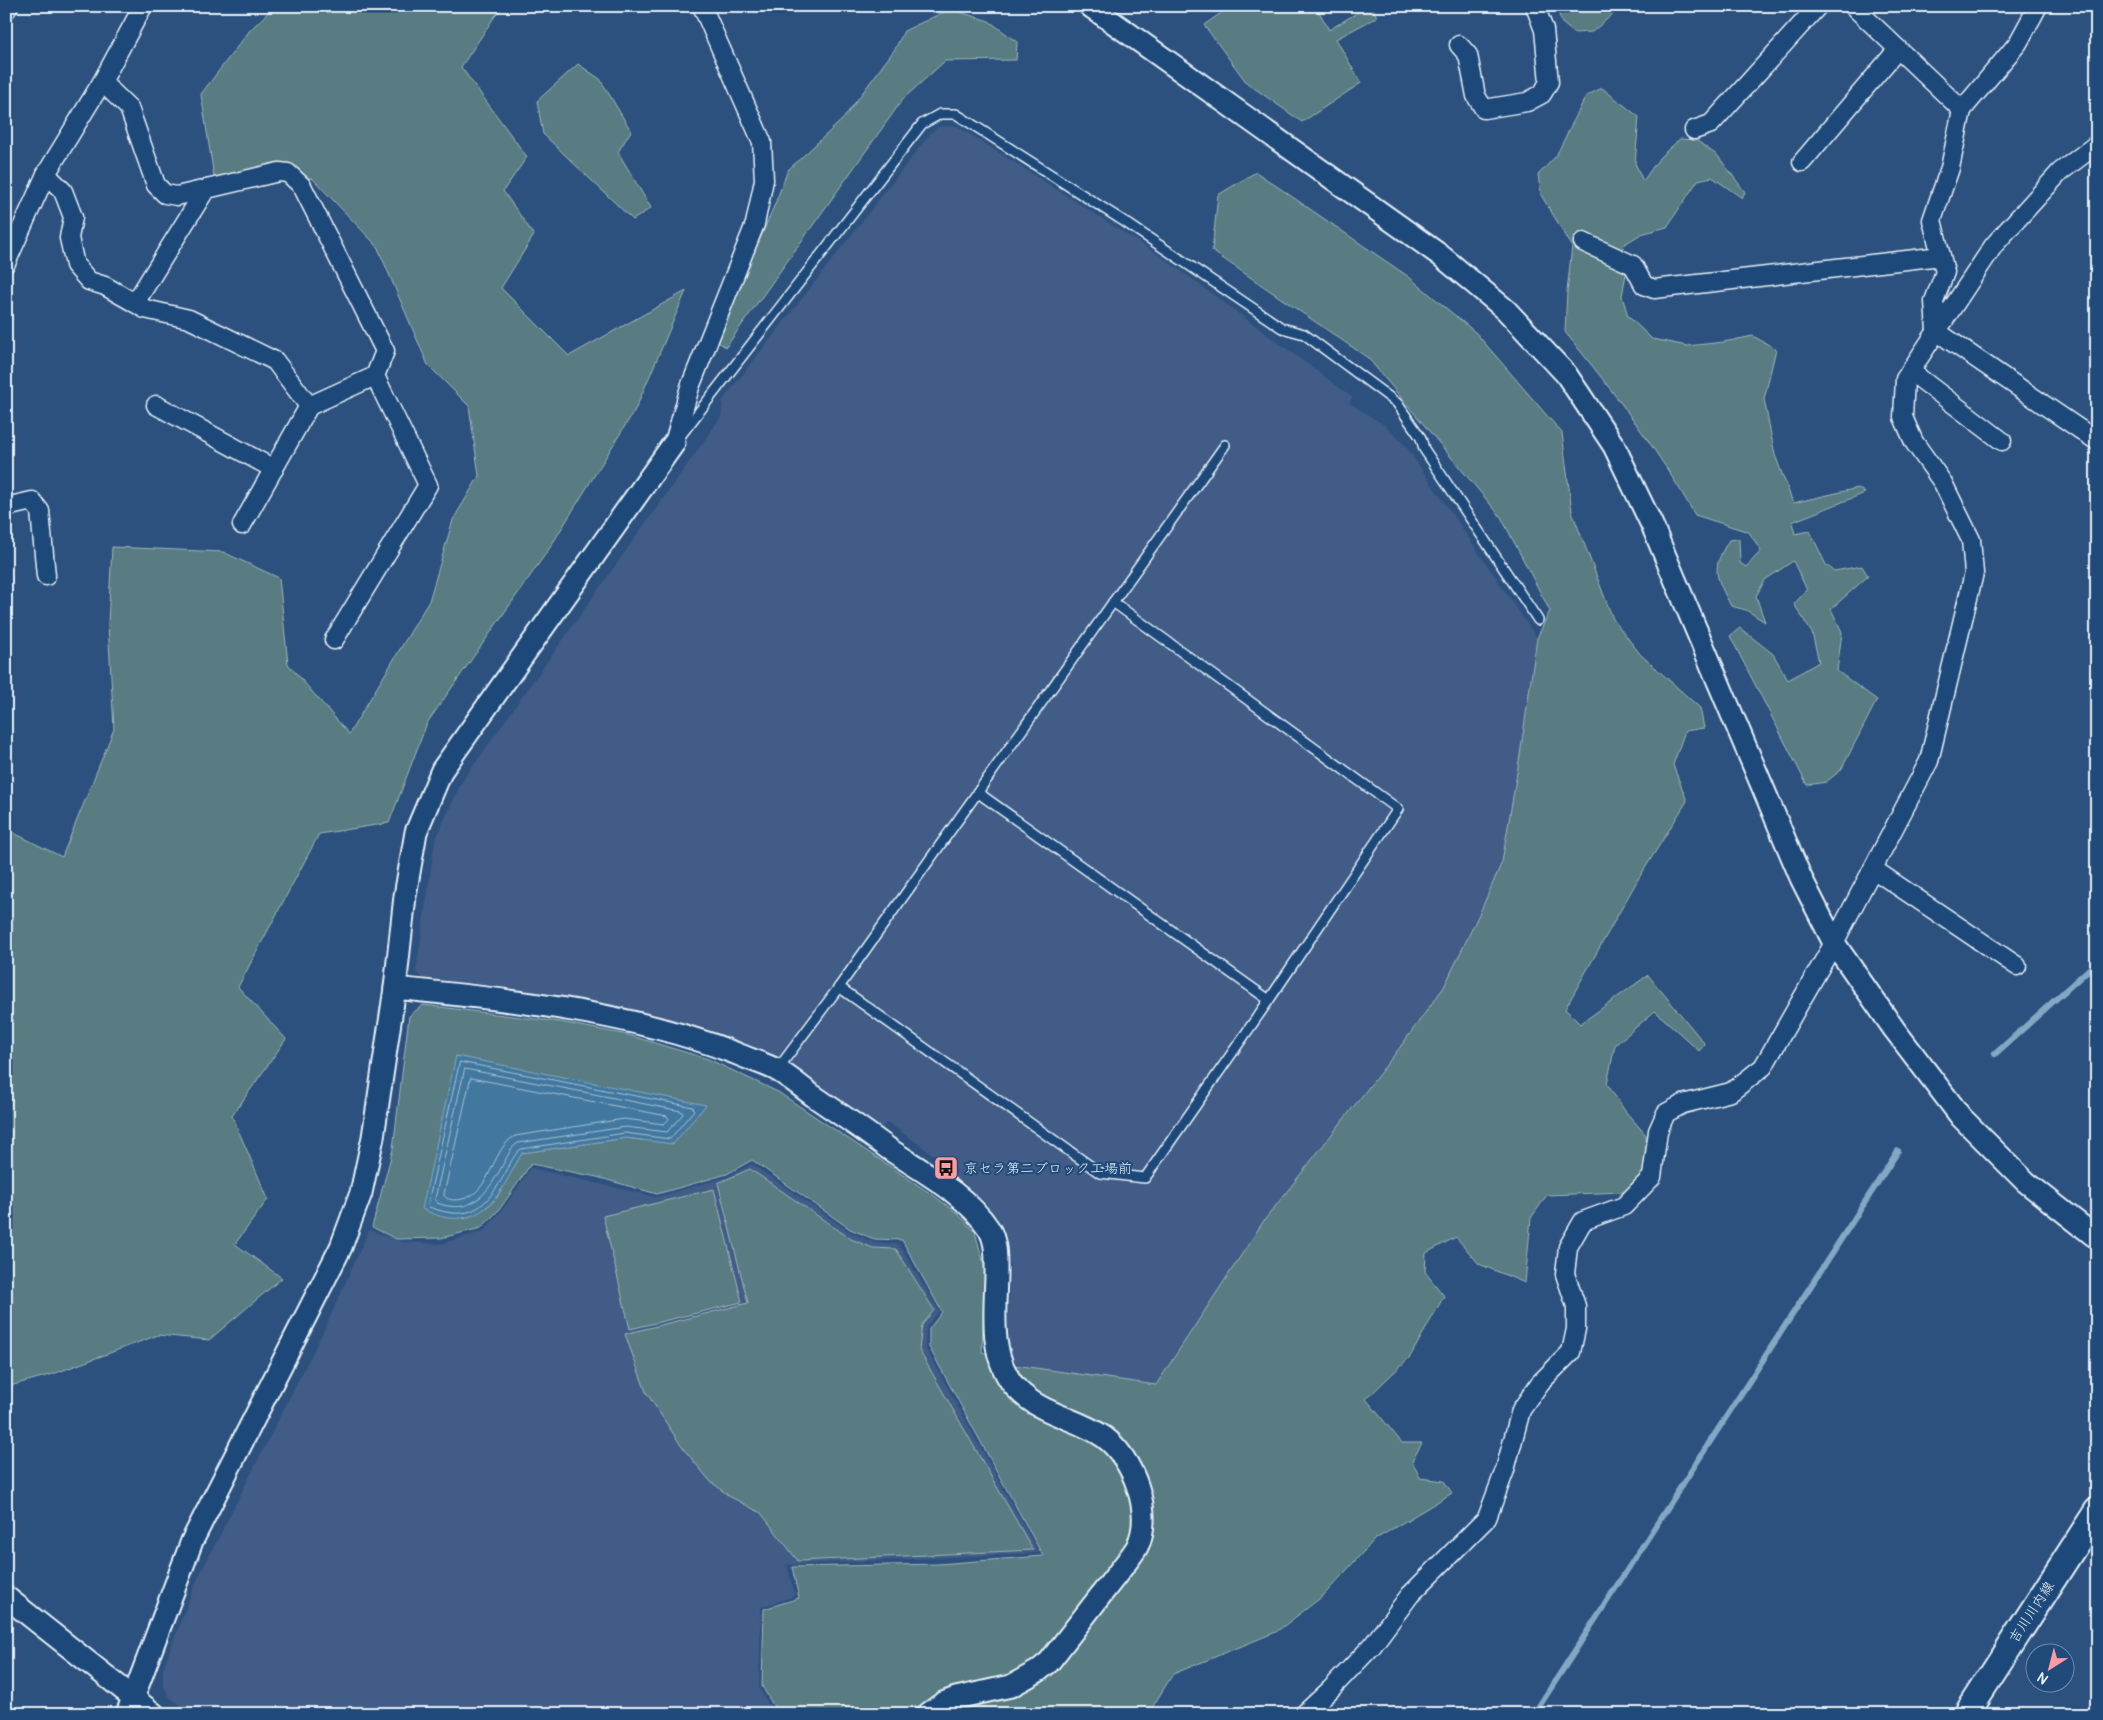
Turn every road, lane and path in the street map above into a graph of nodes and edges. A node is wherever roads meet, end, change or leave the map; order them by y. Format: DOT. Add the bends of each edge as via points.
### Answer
graph roads {
  1 [pos="9,6"];
  2 [pos="143,6"];
  3 [pos="702,6"];
  4 [pos="1090,6"];
  5 [pos="1535,6"];
  6 [pos="1818,6"];
  7 [pos="1853,6"];
  8 [pos="2038,6"];
  9 [pos="6,10"];
  10 [pos="1459,45"];
  11 [pos="1898,49"];
  12 [pos="102,82"];
  13 [pos="1962,110"];
  14 [pos="1694,130"];
  15 [pos="2097,144"];
  16 [pos="1802,162"];
  17 [pos="46,174"];
  18 [pos="206,189"];
  19 [pos="1583,242"];
  20 [pos="1941,256"];
  21 [pos="6,263"];
  22 [pos="135,303"];
  23 [pos="1936,331"];
  24 [pos="1910,371"];
  25 [pos="375,376"];
  26 [pos="156,405"];
  27 [pos="309,406"];
  28 [pos="2002,441"];
  29 [pos="2097,442"];
  30 [pos="674,443"];
  31 [pos="1225,445"];
  32 [pos="274,468"];
  33 [pos="6,507"];
  34 [pos="242,525"];
  35 [pos="46,576"];
  36 [pos="1113,602"];
  37 [pos="1538,620"];
  38 [pos="334,640"];
  39 [pos="977,792"];
  40 [pos="1873,869"];
  41 [pos="1834,943"];
  42 [pos="2017,966"];
  43 [pos="839,987"];
  44 [pos="395,988"];
  45 [pos="1269,1000"];
  46 [pos="777,1070"];
  47 [pos="2097,1238"];
  48 [pos="2097,1511"];
  49 [pos="6,1596"];
  50 [pos="130,1705"];
  51 [pos="154,1714"];
  52 [pos="928,1714"];
  53 [pos="1304,1714"];
  54 [pos="1966,1714"];
  1 -- 9 [label="street"];
  2 -- 12 [label="street"];
  3 -- 30 [label="street" via="762,142 764,180 755,224 690,387"];
  4 -- 41 [label="street" via="1440,254 1506,310 1566,374 1614,446 1648,516 1801,878"];
  5 -- 10 [label="street" via="1544,30 1549,82 1542,94 1527,102 1484,109 1476,96 1468,55"];
  6 -- 14 [label="street" via="1711,124"];
  7 -- 11 [label="street"];
  8 -- 13 [label="street" via="2018,43"];
  11 -- 13 [label="street"];
  11 -- 16 [label="street"];
  12 -- 17 [label="street"];
  12 -- 18 [label="street" via="129,108 156,185 165,194 177,196"];
  13 -- 20 [label="street" via="1950,168 1932,220"];
  15 -- 23 [label="street" via="2060,172 1994,245"];
  17 -- 21 [label="street"];
  17 -- 22 [label="street" via="63,191 73,216 69,238 75,265 89,281"];
  18 -- 22 [label="street"];
  18 -- 25 [label="street" via="279,172 288,173 302,186 385,351"];
  19 -- 20 [label="street" via="1633,265 1644,285 1654,289"];
  20 -- 23 [label="street" via="1945,272 1934,301"];
  22 -- 27 [label="street" via="145,309 189,319 275,361"];
  23 -- 24 [label="street"];
  23 -- 29 [label="street"];
  24 -- 28 [label="street"];
  24 -- 40 [label="street" via="1905,379 1902,417 1914,442 1943,483 1970,540 1974,572 1929,761"];
  25 -- 27 [label="street"];
  25 -- 38 [label="street" via="428,485"];
  26 -- 32 [label="street"];
  27 -- 32 [label="street"];
  30 -- 37 [label="lane" via="922,124 940,114 956,114 1126,222 1282,328 1304,334 1397,403"];
  30 -- 44 [label="street" via="442,770 416,832"];
  31 -- 36 [label="lane"];
  32 -- 34 [label="street"];
  33 -- 35 [label="street" via="32,502 40,510"];
  36 -- 39 [label="lane"];
  36 -- 45 [label="lane" via="1398,809"];
  39 -- 43 [label="lane"];
  39 -- 45 [label="lane"];
  40 -- 41 [label="street"];
  40 -- 42 [label="street"];
  41 -- 47 [label="street" via="1894,1029 1962,1117 2026,1182"];
  41 -- 53 [label="street" via="1762,1067 1732,1092 1682,1104 1666,1113 1658,1130 1652,1177 1624,1206 1583,1221 1568,1247 1565,1274 1576,1306 1571,1352 1540,1383 1521,1410 1505,1470 1487,1518 1410,1594 1372,1646"];
  43 -- 45 [label="lane" via="1100,1173 1145,1178"];
  43 -- 46 [label="lane"];
  44 -- 46 [label="street" via="517,1001 613,1017 677,1033"];
  44 -- 50 [label="street" via="373,1137 361,1193 340,1247 192,1541"];
  46 -- 52 [label="street" via="977,1213 991,1232 996,1253 995,1332 997,1350 1007,1378 1024,1396 1045,1410 1102,1435 1116,1447 1137,1483 1143,1506 1138,1546 1049,1662 1023,1681 956,1698"];
  48 -- 54 [label="main road, 吉川川内線"];
  49 -- 50 [label="street"];
  50 -- 51 [label="street"];
}
